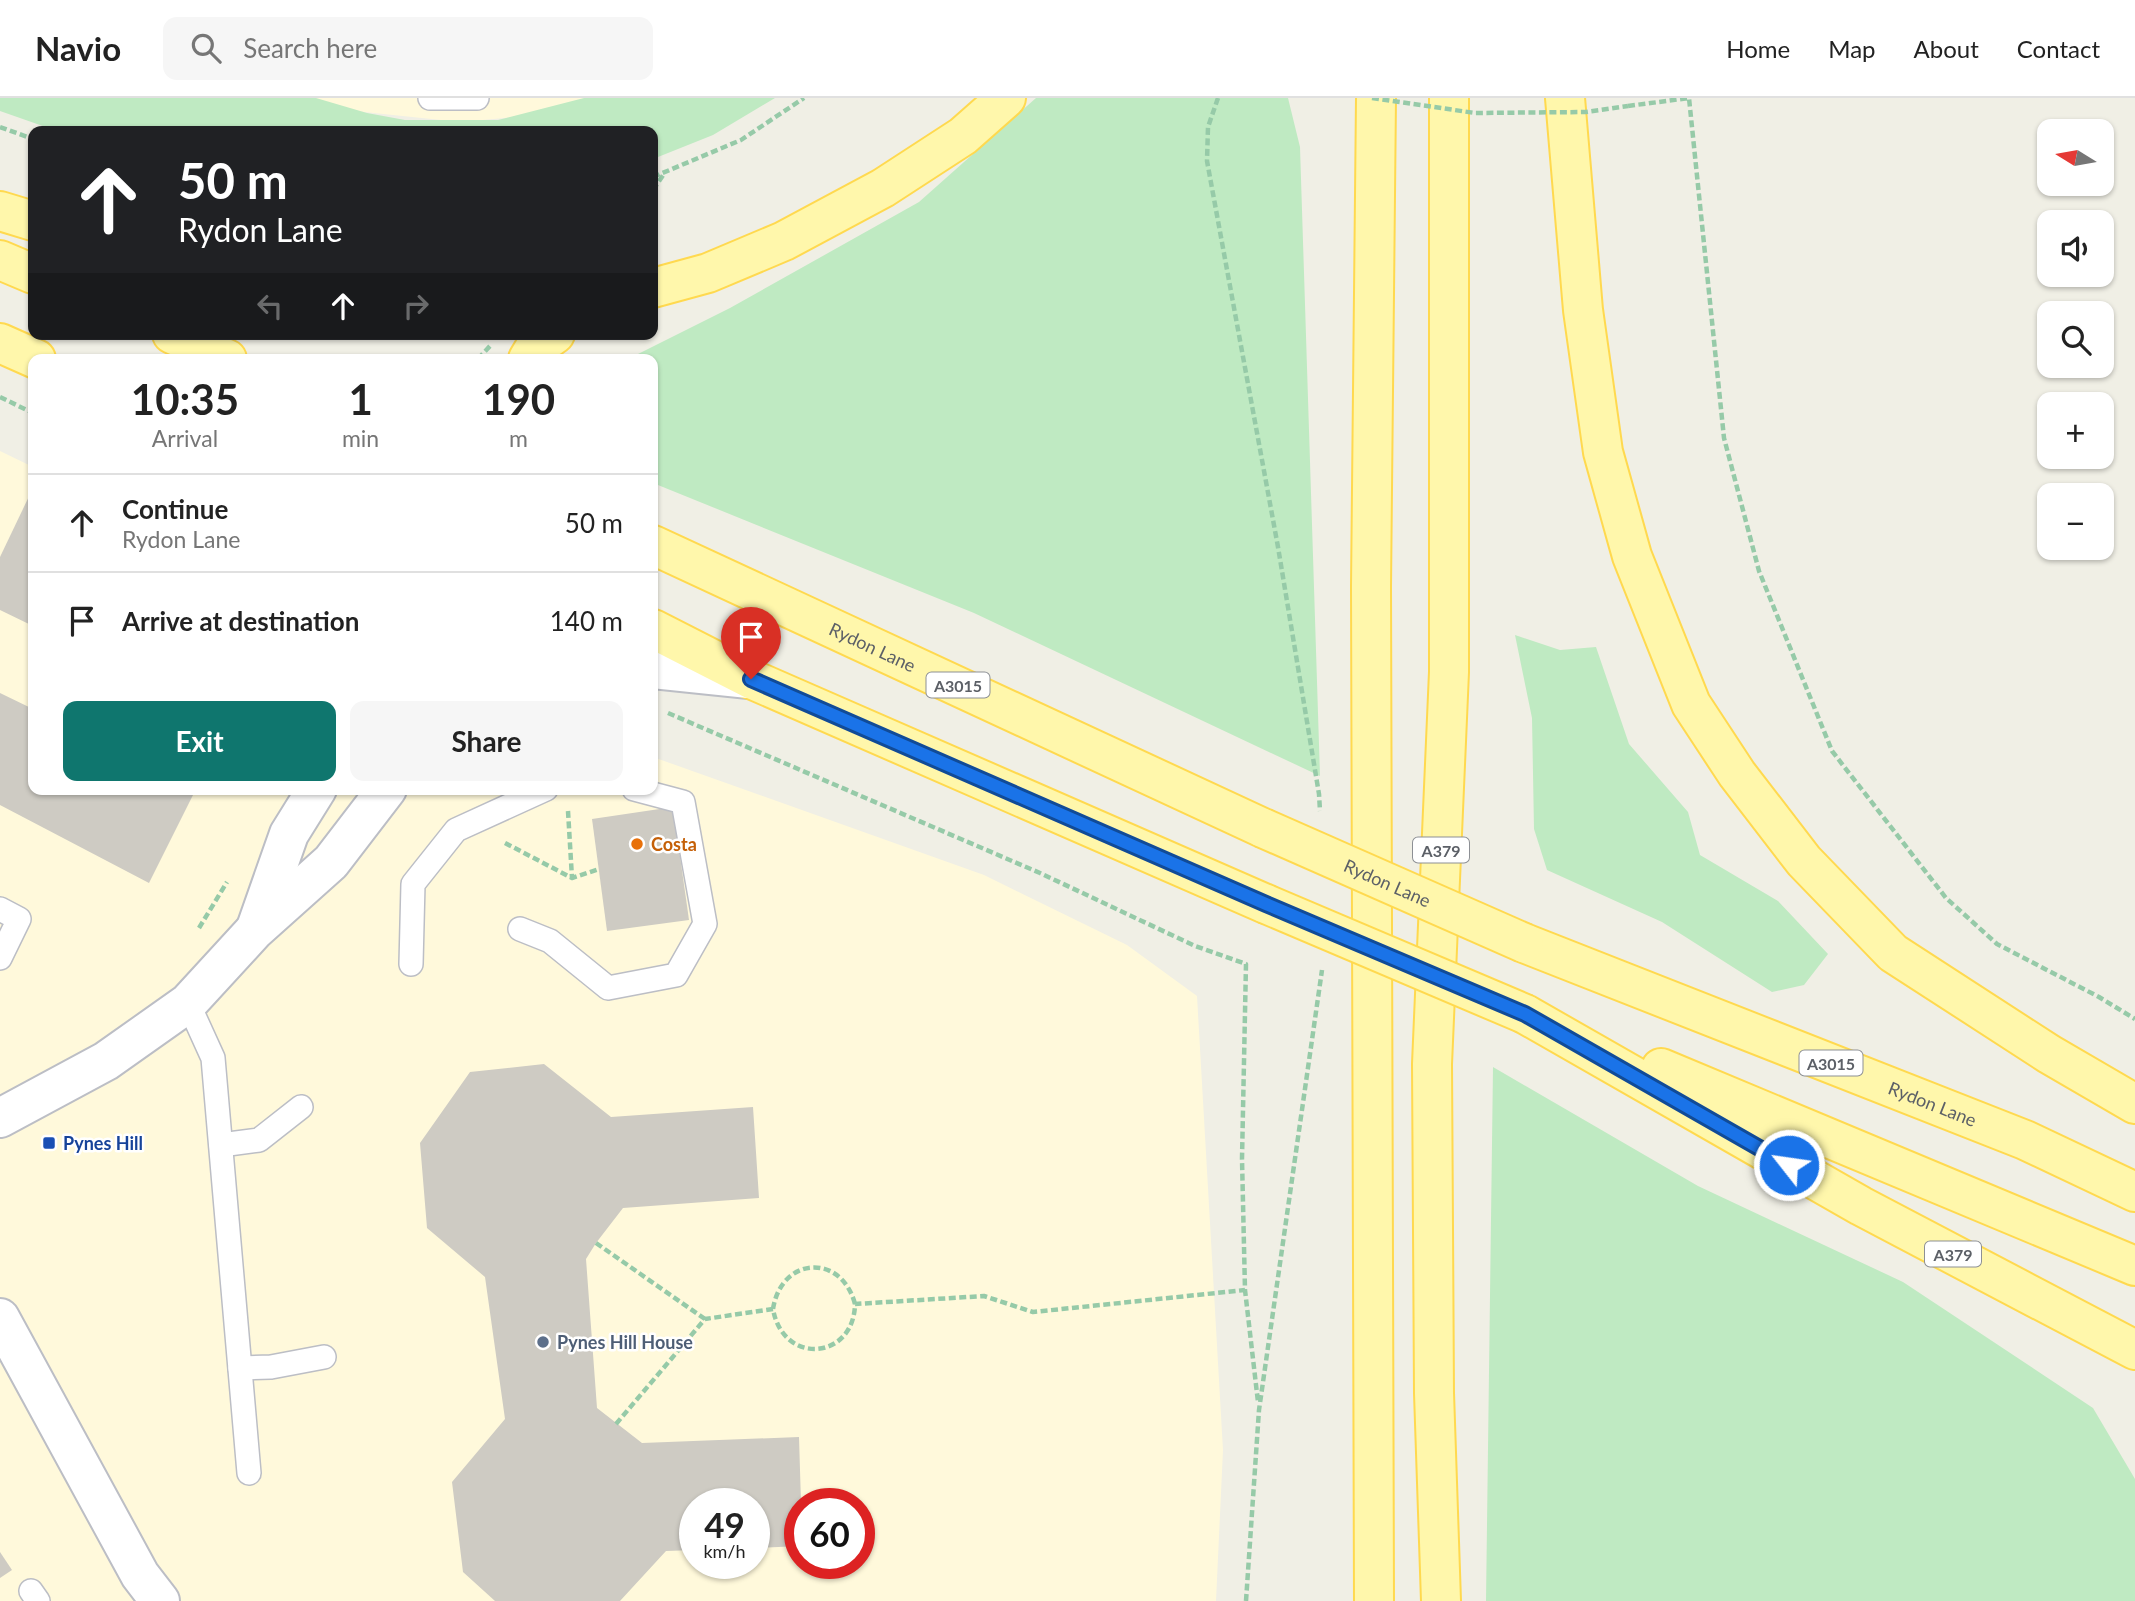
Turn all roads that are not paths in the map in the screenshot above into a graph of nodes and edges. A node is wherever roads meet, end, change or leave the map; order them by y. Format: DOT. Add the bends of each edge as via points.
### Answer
graph roads {
  1 [pos="430,98"];
  2 [pos="477,98"];
  3 [pos="1006,98"];
  4 [pos="1374,98"];
  5 [pos="1449,98"];
  6 [pos="1565,98"];
  7 [pos="0,211"];
  8 [pos="28,219"];
  9 [pos="0,260"];
  10 [pos="28,272"];
  11 [pos="658,287"];
  12 [pos="185,340"];
  13 [pos="547,340"];
  14 [pos="0,343"];
  15 [pos="217,354"];
  16 [pos="531,354"];
  17 [pos="28,355"];
  18 [pos="658,547"];
  19 [pos="658,632"];
  20 [pos="658,670"];
  21 [pos="751,679"];
  22 [pos="313,795"];
  23 [pos="382,795"];
  24 [pos="533,795"];
  25 [pos="656,795"];
  26 [pos="0,909"];
  27 [pos="520,929"];
  28 [pos="255,930"];
  29 [pos="0,958"];
  30 [pos="411,964"];
  31 [pos="188,1003"];
  32 [pos="1525,1014"];
  33 [pos="2135,1104"];
  34 [pos="301,1107"];
  35 [pos="0,1118"];
  36 [pos="221,1145"];
  37 [pos="2135,1192"];
  38 [pos="2135,1266"];
  39 [pos="6,1343"];
  40 [pos="2135,1350"];
  41 [pos="324,1357"];
  42 [pos="240,1368"];
  43 [pos="249,1473"];
  44 [pos="160,1601"];
  45 [pos="1374,1601"];
  46 [pos="1441,1601"];
  1 -- 2 [label="lane"];
  3 -- 11 [label="main road" via="963,136 861,200 784,241 708,273"];
  4 -- 45 [label="main road"];
  5 -- 46 [label="main road, A379" via="1449,672 1432,1064 1434,1393"];
  6 -- 33 [label="main road" via="1583,310 1603,452 1632,556 1691,704 1737,774 1804,861 1893,953"];
  7 -- 8 [label="main road"];
  9 -- 10 [label="main road"];
  12 -- 15 [label="main road"];
  13 -- 16 [label="main road"];
  14 -- 17 [label="main road"];
  18 -- 37 [label="main road, Rydon Lane / A3015, bridge" via="1263,828 1524,943 2025,1140"];
  19 -- 21 [label="main road"];
  20 -- 21 [label="street"];
  21 -- 32 [label="main road, bridge"];
  22 -- 28 [label="street" via="289,834"];
  23 -- 28 [label="street" via="331,862"];
  24 -- 30 [label="lane" via="456,830 413,884"];
  25 -- 27 [label="lane" via="682,802 705,924 676,975 608,988 550,941"];
  26 -- 29 [label="lane" via="19,919"];
  28 -- 31 [label="street"];
  31 -- 35 [label="street" via="106,1061"];
  31 -- 36 [label="lane" via="212,1058"];
  32 -- 38 [label="main road"];
  32 -- 40 [label="main road, A379" via="1861,1206"];
  34 -- 36 [label="lane" via="259,1140"];
  36 -- 42 [label="lane"];
  39 -- 44 [label="street" via="139,1575"];
  41 -- 42 [label="lane"];
  42 -- 43 [label="lane"];
}
